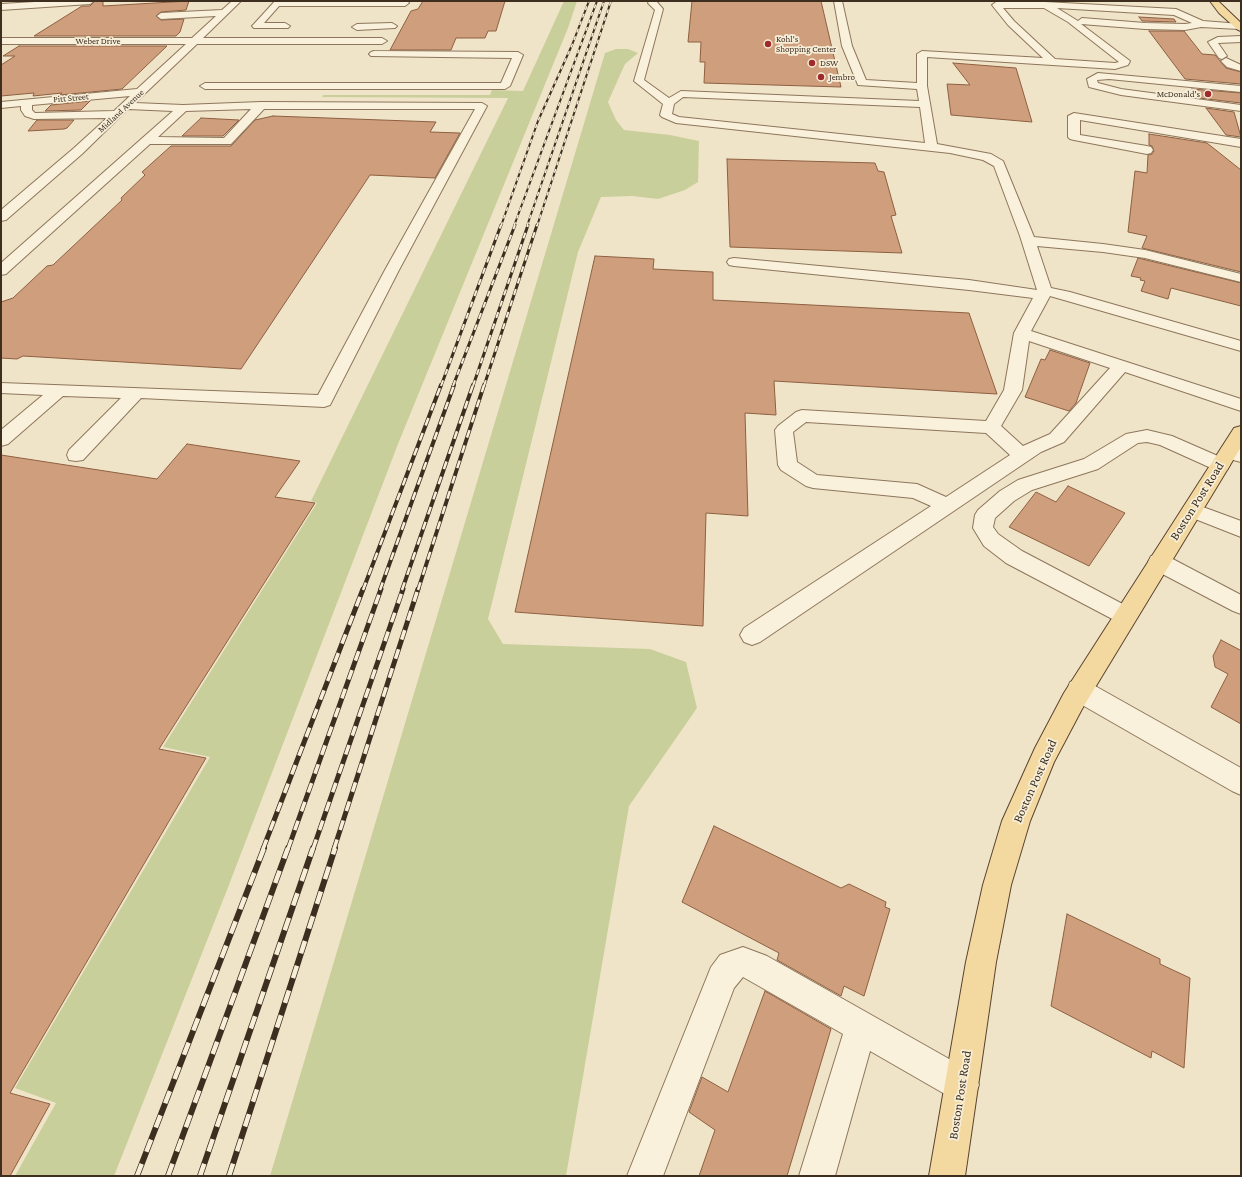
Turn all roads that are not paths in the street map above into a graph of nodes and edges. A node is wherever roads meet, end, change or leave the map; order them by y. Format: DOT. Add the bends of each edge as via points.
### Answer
graph roads {
  1 [pos="90,1"];
  2 [pos="237,1"];
  3 [pos="653,1"];
  4 [pos="838,1"];
  5 [pos="1168,1"];
  6 [pos="1214,1"];
  7 [pos="405,2"];
  8 [pos="1042,3"];
  9 [pos="1131,5"];
  10 [pos="1,7"];
  11 [pos="1176,12"];
  12 [pos="224,13"];
  13 [pos="161,16"];
  14 [pos="396,20"];
  15 [pos="1071,20"];
  16 [pos="1201,24"];
  17 [pos="293,26"];
  18 [pos="345,27"];
  19 [pos="1240,27"];
  20 [pos="327,32"];
  21 [pos="1241,39"];
  22 [pos="196,40"];
  23 [pos="1,41"];
  24 [pos="320,41"];
  25 [pos="382,41"];
  26 [pos="374,54"];
  27 [pos="1052,62"];
  28 [pos="368,65"];
  29 [pos="1241,68"];
  30 [pos="362,75"];
  31 [pos="204,86"];
  32 [pos="356,86"];
  33 [pos="922,86"];
  34 [pos="1241,89"];
  35 [pos="142,92"];
  36 [pos="28,102"];
  37 [pos="669,103"];
  38 [pos="1,104"];
  39 [pos="925,104"];
  40 [pos="262,105"];
  41 [pos="127,106"];
  42 [pos="183,108"];
  43 [pos="1241,108"];
  44 [pos="118,114"];
  45 [pos="146,140"];
  46 [pos="1241,143"];
  47 [pos="931,146"];
  48 [pos="1147,150"];
  49 [pos="1,217"];
  50 [pos="1029,242"];
  51 [pos="734,262"];
  52 [pos="1,271"];
  53 [pos="1241,278"];
  54 [pos="1044,293"];
  55 [pos="1022,333"];
  56 [pos="1241,346"];
  57 [pos="1121,366"];
  58 [pos="1,388"];
  59 [pos="59,390"];
  60 [pos="136,393"];
  61 [pos="1241,405"];
  62 [pos="991,427"];
  63 [pos="1,440"];
  64 [pos="1233,451"];
  65 [pos="76,455"];
  66 [pos="1022,456"];
  67 [pos="947,506"];
  68 [pos="1192,510"];
  69 [pos="1241,529"];
  70 [pos="1159,562"];
  71 [pos="1241,605"];
  72 [pos="1126,616"];
  73 [pos="752,635"];
  74 [pos="1079,690"];
  75 [pos="1241,782"];
  76 [pos="861,1027"];
  77 [pos="962,1084"];
  78 [pos="645,1176"];
  79 [pos="817,1176"];
  80 [pos="947,1176"];
  1 -- 10 [label="street"];
  2 -- 12 [label="street, Midland Avenue"];
  3 -- 37 [label="street" via="658,9 639,81"];
  4 -- 33 [label="street" via="847,46 862,83"];
  5 -- 11 [label="street"];
  6 -- 19 [label="main road"];
  7 -- 14 [label="street"];
  7 -- 17 [label="street" via="277,3 257,26"];
  8 -- 9 [label="street"];
  8 -- 15 [label="street"];
  8 -- 27 [label="street" via="996,5"];
  9 -- 11 [label="street"];
  11 -- 16 [label="street"];
  12 -- 13 [label="street"];
  12 -- 22 [label="street, Midland Avenue"];
  14 -- 18 [label="street"];
  14 -- 25 [label="street"];
  15 -- 16 [label="street" via="1177,27"];
  15 -- 27 [label="street" via="1124,59 1125,63 1115,66"];
  16 -- 19 [label="street"];
  20 -- 24 [label="street"];
  21 -- 29 [label="street" via="1213,42 1231,65"];
  22 -- 23 [label="street, Weber Drive"];
  22 -- 24 [label="street, Weber Drive"];
  22 -- 35 [label="street, Midland Avenue"];
  24 -- 25 [label="street, Weber Drive"];
  25 -- 26 [label="street"];
  26 -- 28 [label="street"];
  26 -- 32 [label="street" via="518,55 505,86"];
  27 -- 33 [label="street" via="922,54"];
  30 -- 32 [label="street"];
  31 -- 32 [label="street"];
  33 -- 39 [label="street"];
  34 -- 43 [label="street" via="1109,76 1092,78 1093,85 1121,92"];
  35 -- 36 [label="street, Pitt Street"];
  35 -- 41 [label="street, Midland Avenue"];
  36 -- 38 [label="street, Pitt Street"];
  36 -- 44 [label="street" via="26,110 34,116"];
  37 -- 39 [label="street" via="681,94"];
  37 -- 47 [label="street" via="666,115 676,120"];
  39 -- 47 [label="street"];
  40 -- 42 [label="street"];
  40 -- 45 [label="street" via="227,142"];
  40 -- 60 [label="street" via="482,106 392,270 324,402"];
  41 -- 42 [label="street"];
  41 -- 44 [label="street, Midland Avenue"];
  42 -- 45 [label="street"];
  44 -- 49 [label="street, Midland Avenue" via="44,182"];
  45 -- 52 [label="street"];
  46 -- 48 [label="street" via="1074,116 1074,136"];
  47 -- 50 [label="street" via="987,157 999,164"];
  50 -- 53 [label="street" via="1145,254"];
  50 -- 54 [label="street"];
  51 -- 54 [label="street"];
  54 -- 55 [label="street"];
  54 -- 56 [label="street" via="1065,294"];
  55 -- 57 [label="street"];
  55 -- 62 [label="street" via="1013,390"];
  57 -- 61 [label="street"];
  57 -- 66 [label="street" via="1057,438"];
  58 -- 59 [label="street"];
  59 -- 60 [label="street"];
  59 -- 63 [label="street"];
  60 -- 65 [label="street"];
  62 -- 66 [label="street"];
  62 -- 67 [label="street" via="802,416 784,430 788,465 814,481 917,491"];
  64 -- 68 [label="main road, Boston Post Road"];
  64 -- 72 [label="street" via="1147,436 1133,438 1091,464 1025,485 985,515 983,528 991,540 1014,557"];
  66 -- 67 [label="street"];
  67 -- 73 [label="street"];
  68 -- 69 [label="street"];
  68 -- 70 [label="main road, Boston Post Road"];
  70 -- 71 [label="street"];
  70 -- 72 [label="main road, Boston Post Road"];
  72 -- 74 [label="main road, Boston Post Road"];
  74 -- 75 [label="street"];
  74 -- 77 [label="main road, Boston Post Road" via="1044,756 1016,821 997,885 981,962"];
  76 -- 77 [label="street"];
  76 -- 78 [label="street" via="756,967 743,962 731,966 722,978"];
  76 -- 79 [label="street"];
  77 -- 80 [label="main road, Boston Post Road"];
}
